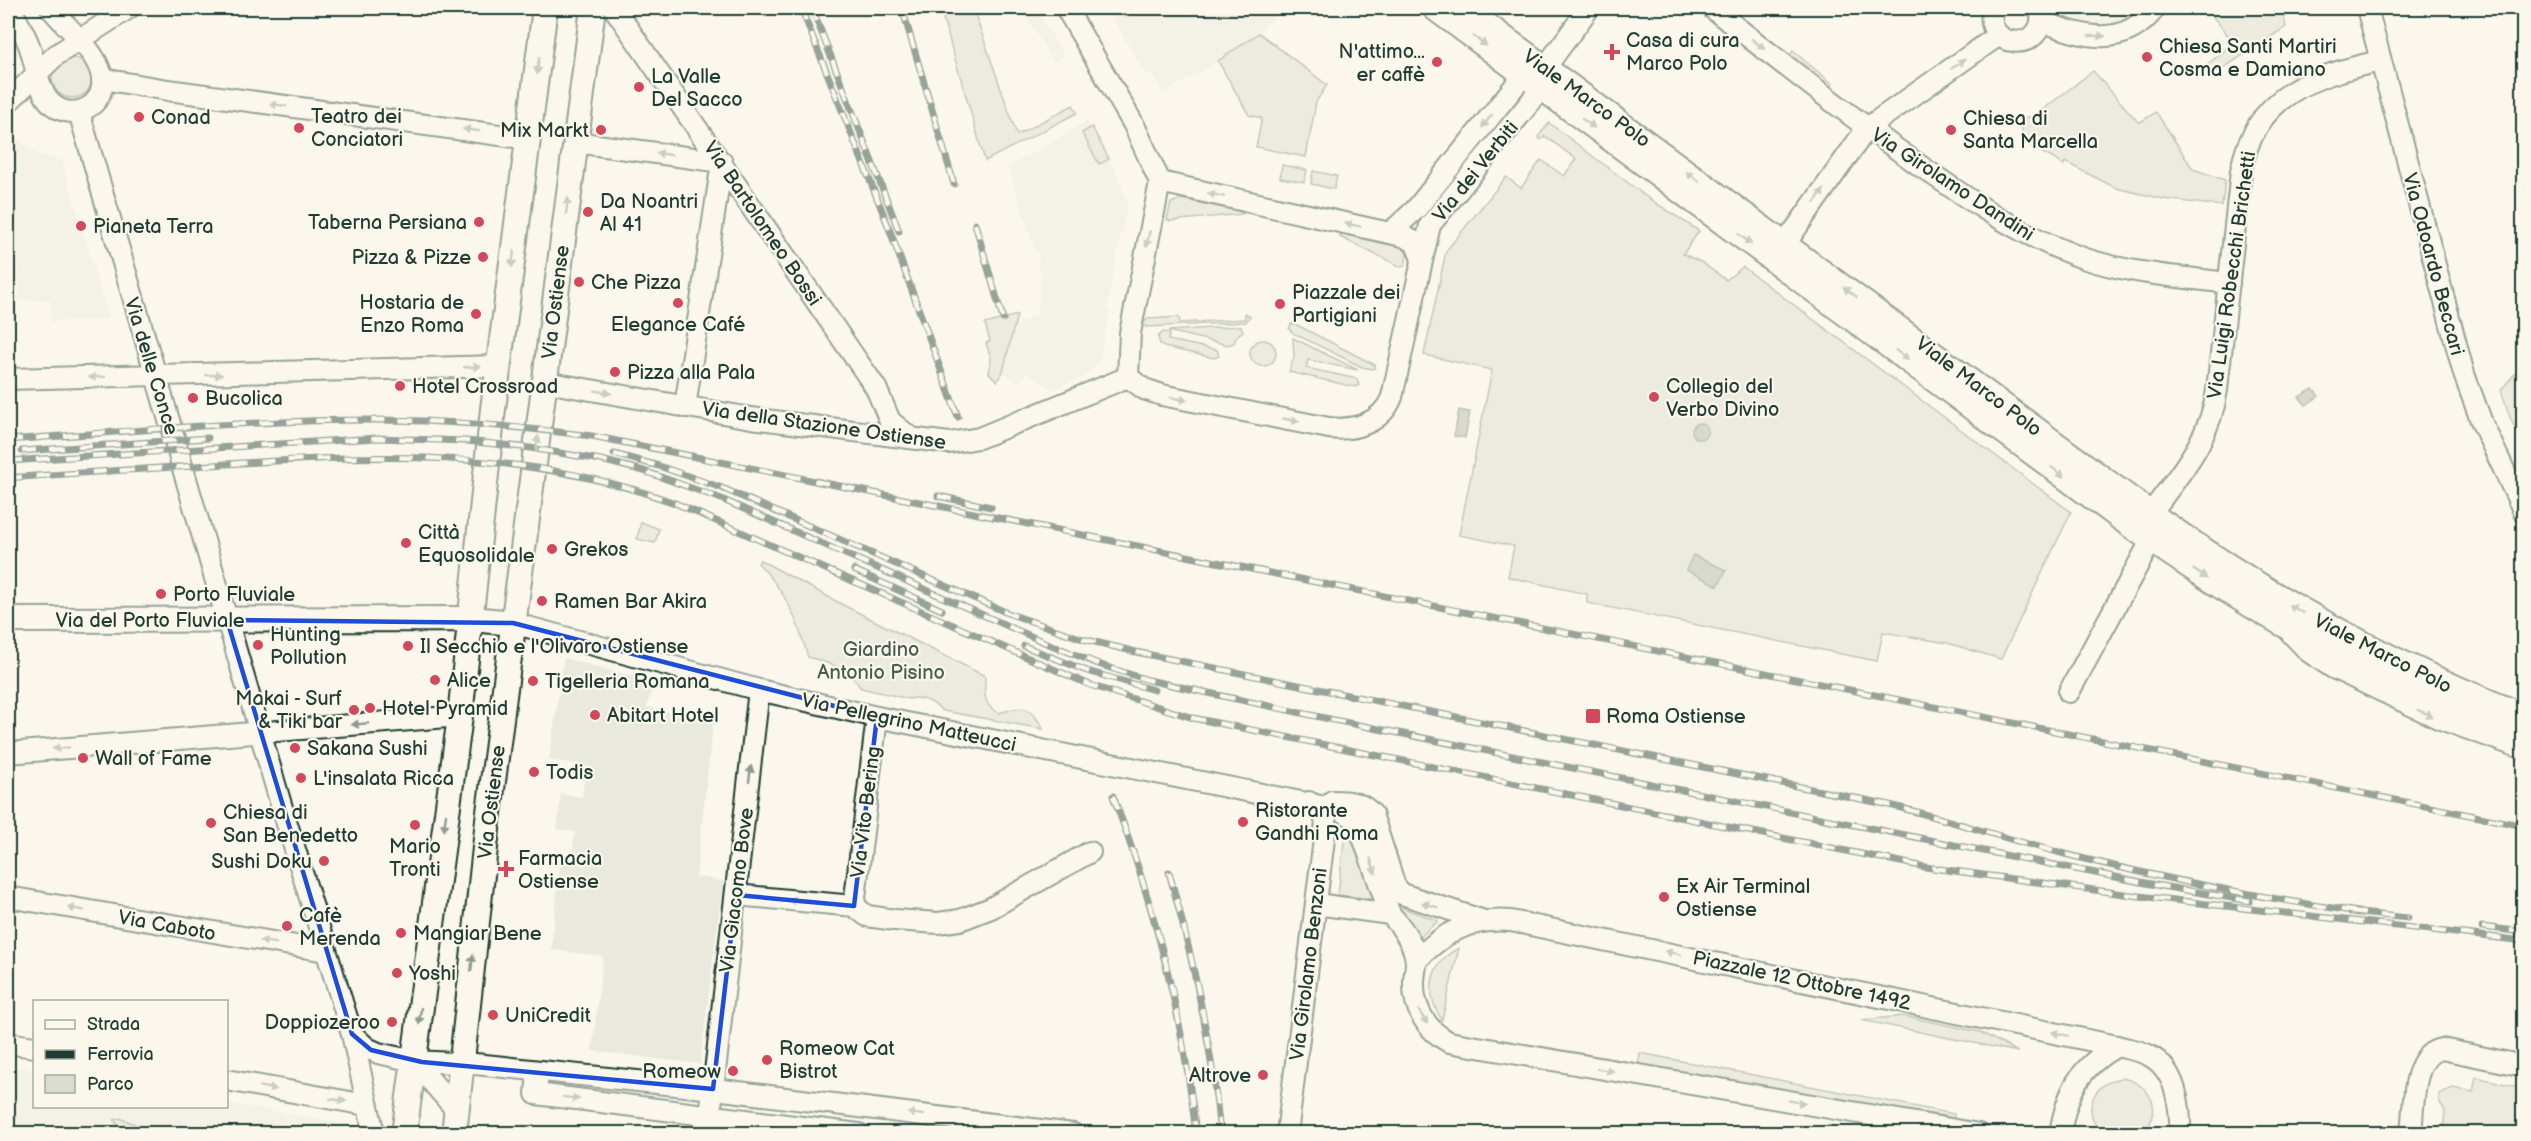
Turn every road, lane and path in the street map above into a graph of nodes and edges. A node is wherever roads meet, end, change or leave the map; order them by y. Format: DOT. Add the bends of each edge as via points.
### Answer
graph roads {
  1 [pos="10,8"];
  2 [pos="51,8"];
  3 [pos="129,8"];
  4 [pos="544,8"];
  5 [pos="593,8"];
  6 [pos="614,8"];
  7 [pos="1066,8"];
  8 [pos="1435,8"];
  9 [pos="1463,8"];
  10 [pos="1589,8"];
  11 [pos="1712,8"];
  12 [pos="1993,8"];
  13 [pos="2155,8"];
  14 [pos="2367,8"];
  15 [pos="2041,14"];
  16 [pos="1999,35"];
  17 [pos="78,40"];
  18 [pos="2380,61"];
  19 [pos="38,72"];
  20 [pos="1537,78"];
  21 [pos="102,79"];
  22 [pos="8,102"];
  23 [pos="79,112"];
  24 [pos="1867,128"];
  25 [pos="529,139"];
  26 [pos="575,142"];
  27 [pos="722,162"];
  28 [pos="1160,182"];
  29 [pos="1390,233"];
  30 [pos="1785,244"];
  31 [pos="1422,260"];
  32 [pos="2229,283"];
  33 [pos="499,366"];
  34 [pos="155,376"];
  35 [pos="1128,377"];
  36 [pos="8,379"];
  37 [pos="545,382"];
  38 [pos="685,407"];
  39 [pos="911,438"];
  40 [pos="2523,512"];
  41 [pos="2151,514"];
  42 [pos="2151,541"];
  43 [pos="8,620"];
  44 [pos="228,620"];
  45 [pos="492,620"];
  46 [pos="2403,666"];
  47 [pos="759,690"];
  48 [pos="2069,692"];
  49 [pos="2402,694"];
  50 [pos="460,716"];
  51 [pos="877,717"];
  52 [pos="2523,731"];
  53 [pos="261,732"];
  54 [pos="8,753"];
  55 [pos="1309,802"];
  56 [pos="1090,852"];
  57 [pos="735,895"];
  58 [pos="8,897"];
  59 [pos="1316,904"];
  60 [pos="854,906"];
  61 [pos="1390,914"];
  62 [pos="1486,922"];
  63 [pos="326,951"];
  64 [pos="1416,961"];
  65 [pos="352,1034"];
  66 [pos="8,1043"];
  67 [pos="2117,1046"];
  68 [pos="33,1047"];
  69 [pos="414,1061"];
  70 [pos="462,1063"];
  71 [pos="2523,1066"];
  72 [pos="538,1071"];
  73 [pos="228,1080"];
  74 [pos="433,1081"];
  75 [pos="713,1089"];
  76 [pos="410,1095"];
  77 [pos="367,1105"];
  78 [pos="710,1114"];
  79 [pos="455,1122"];
  80 [pos="374,1134"];
  81 [pos="404,1134"];
  82 [pos="859,1134"];
  83 [pos="1073,1134"];
  84 [pos="1287,1134"];
  85 [pos="1979,1134"];
  86 [pos="2060,1134"];
  87 [pos="2180,1134"];
  88 [pos="2411,1134"];
  1 -- 19 [label="street"];
  2 -- 17 [label="street"];
  3 -- 17 [label="street"];
  4 -- 25 [label="main road, Via Ostiense, one-way"];
  5 -- 26 [label="main road, Via Ostiense"];
  6 -- 27 [label="street, Via Bartolomeo Bossi"];
  7 -- 28 [label="street" via="1134,125"];
  8 -- 20 [label="main road, Viale Marco Polo, one-way"];
  9 -- 20 [label="main road, Viale Marco Polo"];
  10 -- 20 [label="street"];
  11 -- 24 [label="street, Via Girolamo Dandini, one-way"];
  12 -- 16 [label="street" via="1991,22"];
  15 -- 13 [label="street, one-way" via="2077,34 2106,37 2132,29"];
  14 -- 18 [label="street, Via Odoardo Beccari"];
  15 -- 16 [label="street" via="2039,28 2028,39 2013,42"];
  24 -- 16 [label="street, one-way"];
  17 -- 19 [label="street"];
  17 -- 21 [label="street" via="95,61"];
  18 -- 32 [label="street, Via Luigi Robecchi Brichetti" via="2306,82 2283,97 2255,128 2241,171"];
  18 -- 40 [label="street, Via Odoardo Beccari" via="2464,374"];
  19 -- 22 [label="street"];
  19 -- 23 [label="street" via="42,90 51,104 63,111"];
  20 -- 29 [label="street, Via dei Verbiti, one-way"];
  30 -- 20 [label="main road, Viale Marco Polo, one-way"];
  20 -- 31 [label="street, Via dei Verbiti" via="1433,222"];
  20 -- 42 [label="main road, Viale Marco Polo, one-way"];
  21 -- 23 [label="street" via="96,100"];
  25 -- 21 [label="street, one-way"];
  23 -- 34 [label="street, Via delle Conce"];
  30 -- 24 [label="street, one-way"];
  24 -- 32 [label="street, Via Girolamo Dandini" via="1987,211 2055,248 2128,270"];
  25 -- 33 [label="main road, Via Ostiense, one-way"];
  27 -- 26 [label="street, one-way"];
  37 -- 26 [label="main road, Via Ostiense, one-way"];
  27 -- 38 [label="street"];
  27 -- 39 [label="street, Via Bartolomeo Bossi" via="876,388 890,421"];
  29 -- 28 [label="street, one-way"];
  28 -- 35 [label="street, one-way" via="1130,333"];
  29 -- 31 [label="street" via="1412,240"];
  41 -- 30 [label="main road, Viale Marco Polo, one-way"];
  35 -- 31 [label="street, one-way" via="1151,393 1174,398 1336,429 1362,425 1382,413 1392,397"];
  32 -- 41 [label="street, Via Luigi Robecchi Brichetti" via="2217,394 2208,429 2194,456"];
  34 -- 33 [label="street, one-way"];
  33 -- 45 [label="main road, Via Ostiense"];
  34 -- 36 [label="street, one-way"];
  34 -- 44 [label="street, Via delle Conce"];
  35 -- 39 [label="street, Via della Stazione Ostiense" via="973,440 949,443"];
  37 -- 38 [label="street, Via della Stazione Ostiense, one-way"];
  45 -- 37 [label="main road, Via Ostiense, one-way"];
  38 -- 39 [label="street, Via della Stazione Ostiense"];
  41 -- 42 [label="street" via="2147,526"];
  46 -- 41 [label="main road, Viale Marco Polo, one-way" via="2287,603"];
  42 -- 48 [label="street"];
  42 -- 49 [label="main road, Viale Marco Polo, one-way"];
  43 -- 44 [label="main road, Via del Porto Fluviale"];
  44 -- 45 [label="main road, Via del Porto Fluviale"];
  44 -- 53 [label="street, Via delle Conce"];
  45 -- 47 [label="street, Via Pellegrino Matteucci"];
  45 -- 50 [label="main road, Via Ostiense"];
  70 -- 45 [label="main road, Via Ostiense, one-way" via="488,820"];
  46 -- 49 [label="street" via="2411,677"];
  46 -- 52 [label="main road, Viale Marco Polo"];
  47 -- 51 [label="street, Via Pellegrino Matteucci"];
  57 -- 47 [label="street, Via Giacomo Bove, one-way"];
  49 -- 52 [label="main road, Viale Marco Polo, one-way"];
  50 -- 53 [label="street, one-way"];
  50 -- 69 [label="main road, Via Ostiense, one-way"];
  51 -- 55 [label="street, Via Pellegrino Matteucci"];
  51 -- 60 [label="street, Via Vito Bering"];
  53 -- 54 [label="street, one-way"];
  53 -- 63 [label="street, Via delle Conce"];
  55 -- 59 [label="street, Via Girolamo Benzoni" via="1321,810 1325,820"];
  55 -- 61 [label="street, one-way" via="1341,810 1356,820"];
  62 -- 55 [label="street, Piazzale 12 Ottobre 1492, one-way" via="1399,892 1368,809 1349,801"];
  56 -- 60 [label="street" via="990,908 960,920 895,920 867,916"];
  60 -- 57 [label="street, one-way"];
  57 -- 75 [label="street, Via Giacomo Bove"];
  63 -- 58 [label="street, Via Caboto, one-way"];
  59 -- 61 [label="street"];
  59 -- 84 [label="street, Via Girolamo Benzoni"];
  61 -- 64 [label="street" via="1403,931"];
  62 -- 64 [label="street, Piazzale 12 Ottobre 1492" via="1448,933"];
  67 -- 62 [label="street, Piazzale 12 Ottobre 1492, one-way" via="1528,924"];
  63 -- 65 [label="street, Via delle Conce"];
  64 -- 85 [label="street, one-way" via="1416,1006 1436,1035 1449,1042"];
  65 -- 69 [label="street" via="378,1053"];
  65 -- 77 [label="street, Via delle Conce"];
  66 -- 68 [label="street"];
  67 -- 86 [label="street" via="2095,1059 2079,1077 2067,1101"];
  67 -- 87 [label="street, Piazzale 12 Ottobre 1492" via="2149,1055 2167,1073 2176,1095"];
  69 -- 70 [label="street"];
  69 -- 74 [label="street"];
  69 -- 76 [label="main road, Via Ostiense"];
  70 -- 72 [label="street"];
  70 -- 79 [label="main road, Via Ostiense"];
  71 -- 88 [label="street" via="2442,1049 2428,1055 2418,1073"];
  72 -- 75 [label="street"];
  72 -- 78 [label="street, one-way" via="536,1094"];
  73 -- 77 [label="street, one-way"];
  74 -- 76 [label="street"];
  74 -- 79 [label="street"];
  75 -- 78 [label="street, Via Giacomo Bove"];
  83 -- 75 [label="street, one-way"];
  76 -- 81 [label="main road, Via Ostiense"];
  77 -- 80 [label="street, Via delle Conce"];
  78 -- 82 [label="street"];
}
